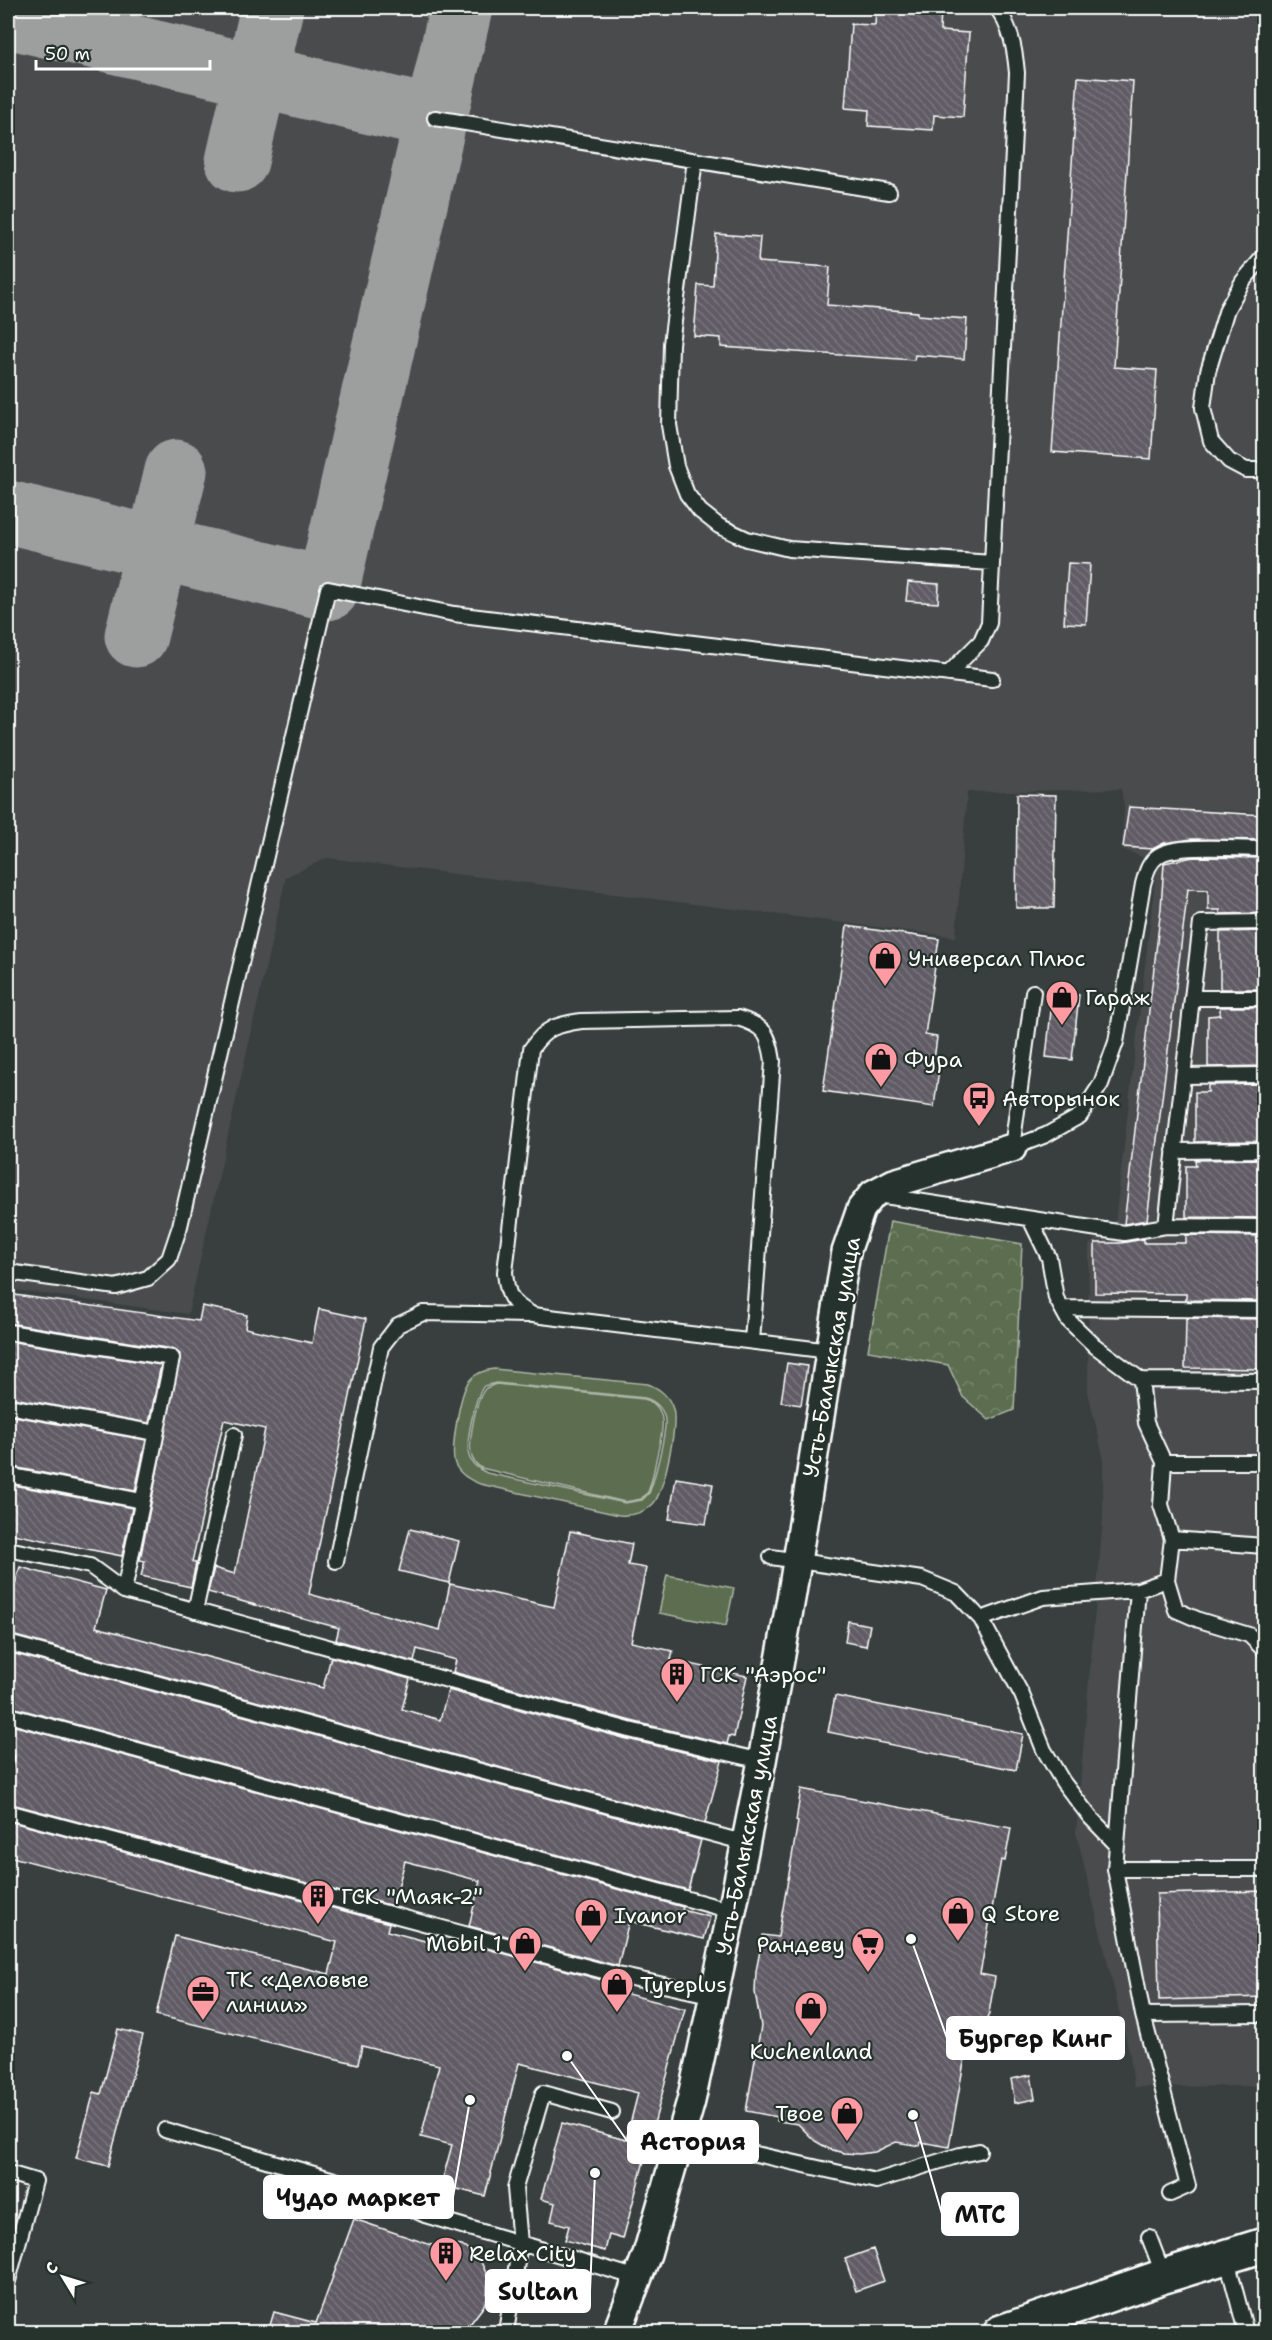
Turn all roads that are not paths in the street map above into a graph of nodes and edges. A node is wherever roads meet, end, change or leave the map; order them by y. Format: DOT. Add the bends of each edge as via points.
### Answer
graph roads {
  1 [pos="997,8"];
  2 [pos="435,118"];
  3 [pos="695,160"];
  4 [pos="889,192"];
  5 [pos="1264,256"];
  6 [pos="1264,470"];
  7 [pos="992,563"];
  8 [pos="948,674"];
  9 [pos="992,679"];
  10 [pos="1264,849"];
  11 [pos="1264,922"];
  12 [pos="1033,992"];
  13 [pos="1192,998"];
  14 [pos="1264,998"];
  15 [pos="1264,1075"];
  16 [pos="1183,1076"];
  17 [pos="1012,1148"];
  18 [pos="1264,1150"];
  19 [pos="1174,1151"];
  20 [pos="873,1194"];
  21 [pos="1030,1219"];
  22 [pos="1166,1226"];
  23 [pos="1264,1227"];
  24 [pos="8,1272"];
  25 [pos="1062,1308"];
  26 [pos="1264,1310"];
  27 [pos="533,1315"];
  28 [pos="8,1332"];
  29 [pos="752,1341"];
  30 [pos="830,1351"];
  31 [pos="1141,1380"];
  32 [pos="1264,1381"];
  33 [pos="8,1406"];
  34 [pos="156,1433"];
  35 [pos="234,1435"];
  36 [pos="1164,1462"];
  37 [pos="1264,1462"];
  38 [pos="8,1475"];
  39 [pos="142,1501"];
  40 [pos="1172,1539"];
  41 [pos="1264,1546"];
  42 [pos="8,1549"];
  43 [pos="784,1559"];
  44 [pos="336,1561"];
  45 [pos="1167,1580"];
  46 [pos="1138,1590"];
  47 [pos="124,1591"];
  48 [pos="195,1611"];
  49 [pos="981,1619"];
  50 [pos="8,1643"];
  51 [pos="1264,1650"];
  52 [pos="8,1715"];
  53 [pos="762,1761"];
  54 [pos="8,1812"];
  55 [pos="746,1843"];
  56 [pos="1117,1845"];
  57 [pos="1115,1869"];
  58 [pos="1264,1869"];
  59 [pos="732,1911"];
  60 [pos="714,1996"];
  61 [pos="1264,2014"];
  62 [pos="1143,2015"];
  63 [pos="612,2112"];
  64 [pos="165,2130"];
  65 [pos="681,2137"];
  66 [pos="979,2151"];
  67 [pos="8,2173"];
  68 [pos="1170,2193"];
  69 [pos="1149,2237"];
  70 [pos="520,2243"];
  71 [pos="1264,2245"];
  72 [pos="1226,2256"];
  73 [pos="1164,2276"];
  74 [pos="638,2278"];
  75 [pos="8,2281"];
  76 [pos="506,2332"];
  77 [pos="617,2332"];
  78 [pos="1001,2332"];
  79 [pos="1246,2332"];
  1 -- 7 [label="lane" via="1011,34 1017,73"];
  2 -- 3 [label="lane"];
  3 -- 4 [label="lane"];
  3 -- 7 [label="lane" via="672,344 669,425 676,466 687,494 700,512 747,539 789,549"];
  5 -- 6 [label="lane" via="1227,309 1208,371 1203,408 1211,441 1229,461 1246,470"];
  7 -- 8 [label="lane" via="986,631"];
  8 -- 9 [label="lane"];
  8 -- 24 [label="lane" via="454,614 328,589 180,1226 169,1259 148,1278 116,1287"];
  10 -- 17 [label="lane" via="1172,849 1148,866 1116,1042 1101,1084 1080,1116"];
  11 -- 13 [label="lane" via="1201,923"];
  12 -- 17 [label="lane"];
  13 -- 14 [label="lane"];
  13 -- 16 [label="lane"];
  15 -- 16 [label="lane"];
  16 -- 19 [label="lane"];
  17 -- 20 [label="street" via="894,1183"];
  18 -- 19 [label="lane"];
  19 -- 22 [label="lane"];
  20 -- 21 [label="lane"];
  20 -- 30 [label="street, Усть-Балыкская улица" via="861,1209 846,1252"];
  21 -- 22 [label="lane" via="1124,1233"];
  21 -- 25 [label="lane" via="1048,1258 1056,1298"];
  22 -- 23 [label="lane"];
  25 -- 26 [label="lane"];
  25 -- 31 [label="lane" via="1068,1320 1095,1346"];
  27 -- 29 [label="lane"];
  27 -- 29 [label="lane" via="516,1306 506,1290 505,1272 531,1049 540,1036 558,1024 738,1018 755,1023 770,1040 773,1061"];
  27 -- 44 [label="lane" via="423,1313 398,1325 381,1347"];
  28 -- 34 [label="lane" via="172,1358"];
  29 -- 30 [label="lane"];
  30 -- 43 [label="street, Усть-Балыкская улица"];
  31 -- 32 [label="lane"];
  31 -- 36 [label="lane" via="1146,1423"];
  33 -- 34 [label="lane"];
  34 -- 39 [label="lane"];
  35 -- 48 [label="lane"];
  36 -- 37 [label="lane"];
  36 -- 40 [label="lane" via="1161,1504"];
  38 -- 39 [label="lane"];
  39 -- 47 [label="lane"];
  40 -- 41 [label="lane"];
  40 -- 45 [label="lane"];
  42 -- 47 [label="lane" via="90,1566"];
  43 -- 49 [label="lane" via="922,1579 956,1593"];
  43 -- 53 [label="street, Усть-Балыкская улица"];
  45 -- 46 [label="lane"];
  45 -- 51 [label="lane" via="1176,1610 1249,1635"];
  46 -- 49 [label="lane" via="1043,1597"];
  46 -- 56 [label="lane"];
  47 -- 48 [label="lane"];
  48 -- 53 [label="lane" via="628,1730"];
  49 -- 56 [label="lane" via="1022,1695 1044,1750 1090,1817"];
  50 -- 55 [label="lane"];
  52 -- 59 [label="lane"];
  53 -- 55 [label="street, Усть-Балыкская улица"];
  54 -- 60 [label="lane" via="572,1963"];
  55 -- 59 [label="street, Усть-Балыкская улица"];
  56 -- 57 [label="lane"];
  57 -- 58 [label="lane"];
  57 -- 62 [label="lane"];
  59 -- 60 [label="street, Усть-Балыкская улица"];
  60 -- 65 [label="street, Усть-Балыкская улица"];
  61 -- 62 [label="lane"];
  62 -- 68 [label="lane" via="1188,2186"];
  63 -- 70 [label="lane" via="543,2093 515,2188"];
  64 -- 70 [label="lane" via="378,2193 425,2215"];
  65 -- 66 [label="lane" via="876,2181"];
  65 -- 74 [label="street, Усть-Балыкская улица"];
  67 -- 75 [label="lane" via="35,2181"];
  69 -- 73 [label="lane"];
  70 -- 74 [label="lane"];
  70 -- 76 [label="lane"];
  71 -- 72 [label="main road"];
  72 -- 73 [label="main road"];
  72 -- 79 [label="lane"];
  73 -- 78 [label="main road"];
  74 -- 77 [label="street, Усть-Балыкская улица"];
}
